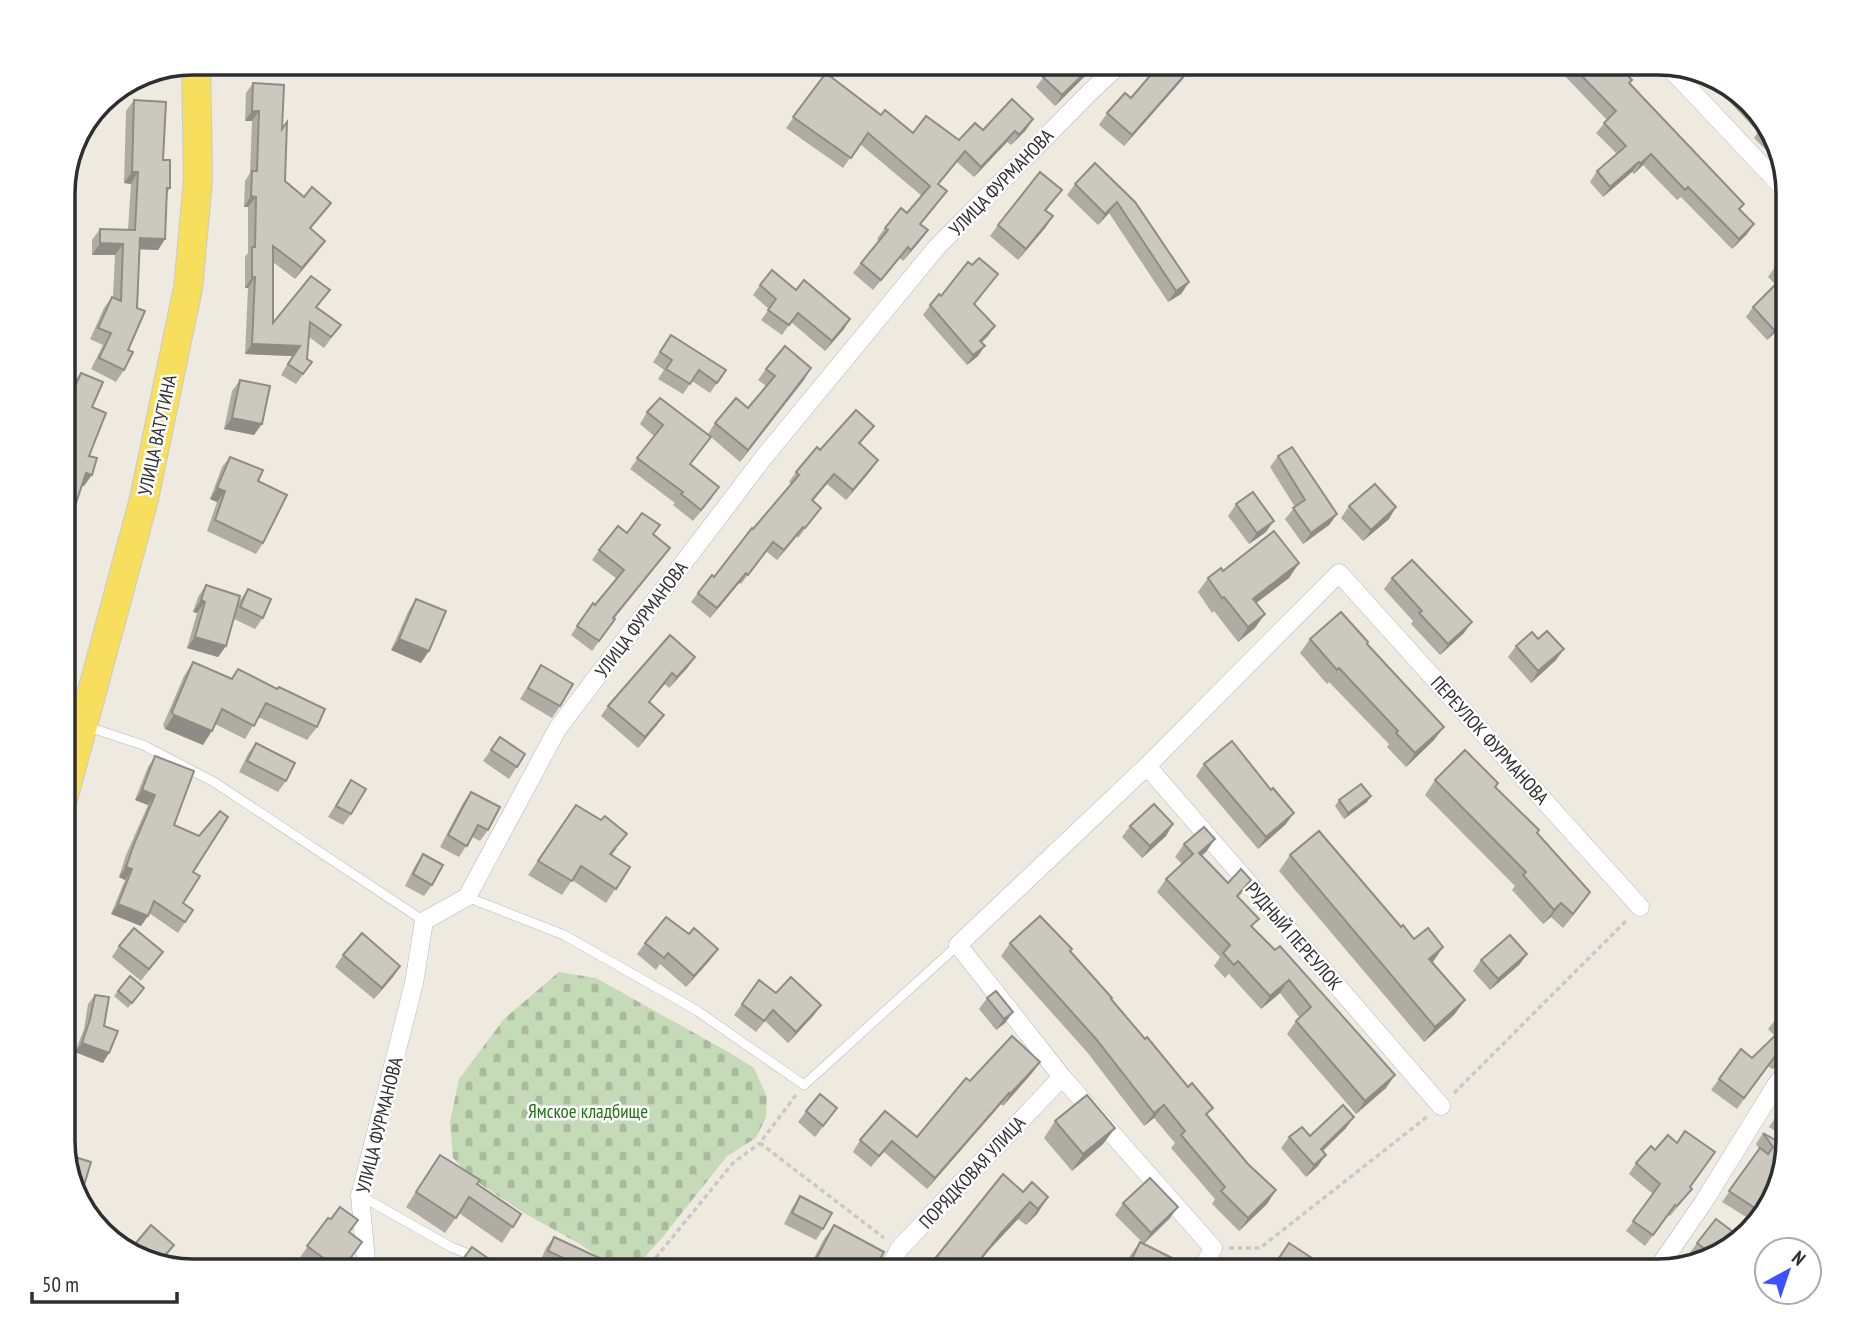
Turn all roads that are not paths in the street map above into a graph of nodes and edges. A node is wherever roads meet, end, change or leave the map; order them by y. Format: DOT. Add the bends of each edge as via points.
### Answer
graph roads {
  1 [pos="197,75"];
  2 [pos="1108,75"];
  3 [pos="1679,78"];
  4 [pos="1774,178"];
  5 [pos="83,725"];
  6 [pos="76,751"];
  7 [pos="1147,766"];
  8 [pos="467,897"];
  9 [pos="1640,906"];
  10 [pos="424,921"];
  11 [pos="958,945"];
  12 [pos="1062,1077"];
  13 [pos="1776,1085"];
  14 [pos="1441,1106"];
  15 [pos="360,1196"];
  16 [pos="1665,1258"];
  17 [pos="366,1259"];
  18 [pos="481,1259"];
  19 [pos="894,1259"];
  20 [pos="1207,1259"];
  1 -- 5 [label="main road, УЛИЦА ВАТУТИНА" via="198,180 188,288 144,499"];
  2 -- 8 [label="street, УЛИЦА ФУРМАНОВА" via="937,247 764,457 558,728"];
  3 -- 4 [label="street"];
  5 -- 6 [label="main road, УЛИЦА ВАТУТИНА"];
  5 -- 10 [label="lane" via="144,745 214,782"];
  7 -- 9 [label="street, ПЕРЕУЛОК ФУРМАНОВА" via="1339,573"];
  7 -- 11 [label="street"];
  7 -- 14 [label="street, РУДНЫЙ ПЕРЕУЛОК"];
  8 -- 10 [label="street"];
  8 -- 11 [label="lane" via="564,934 695,1010 804,1085"];
  10 -- 15 [label="street, УЛИЦА ФУРМАНОВА" via="414,983"];
  11 -- 12 [label="street"];
  12 -- 19 [label="street, ПОРЯДКОВАЯ УЛИЦА"];
  12 -- 20 [label="street" via="1213,1248"];
  13 -- 16 [label="street"];
  15 -- 17 [label="street, УЛИЦА ФУРМАНОВА"];
  15 -- 18 [label="lane"];
}
